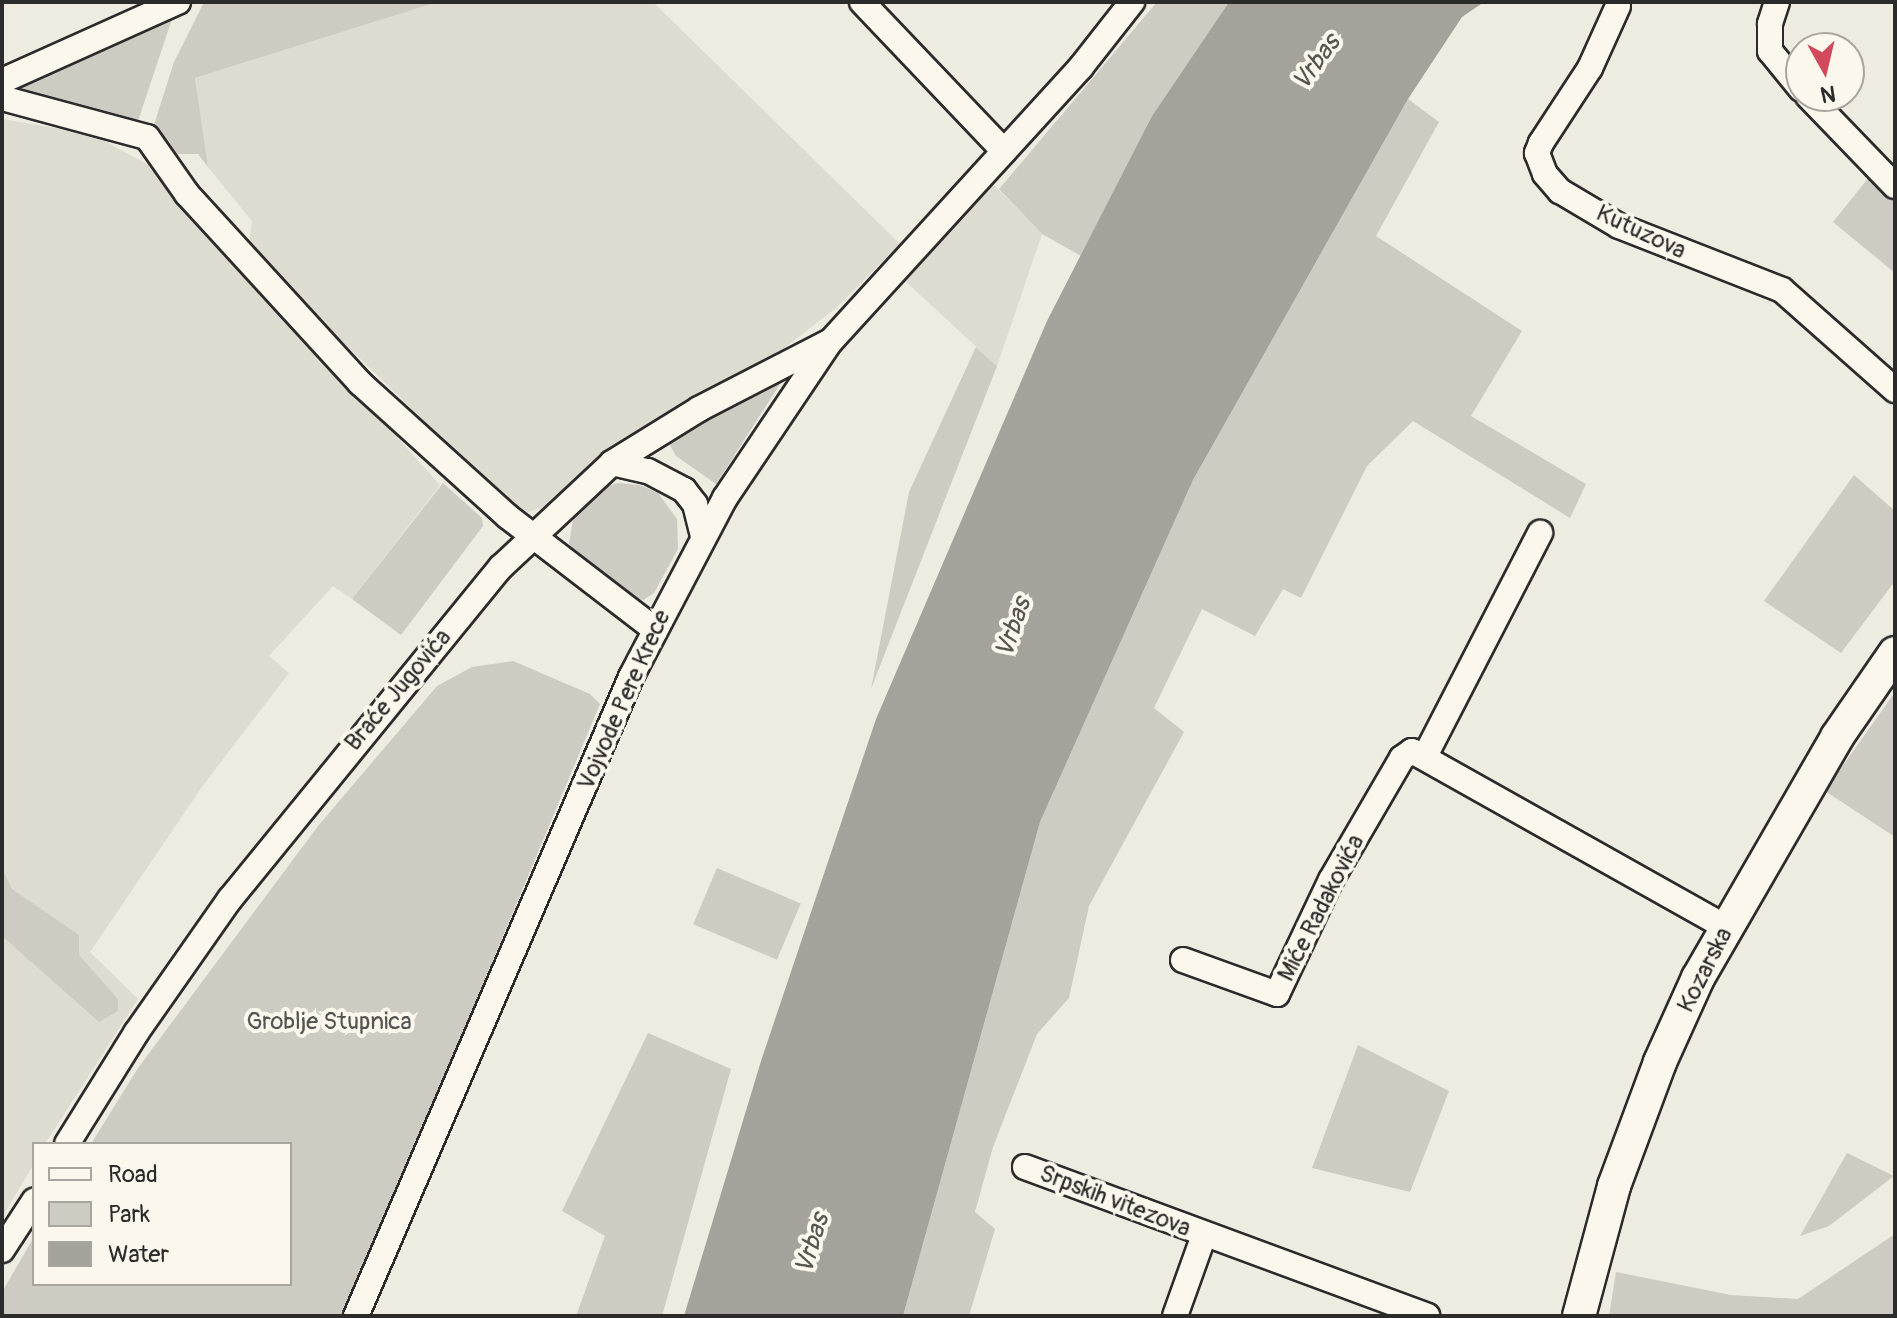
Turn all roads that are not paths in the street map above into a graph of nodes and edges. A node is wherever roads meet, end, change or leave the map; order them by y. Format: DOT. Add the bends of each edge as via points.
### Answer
graph roads {
  1 [pos="178,2"];
  2 [pos="862,2"];
  3 [pos="1132,2"];
  4 [pos="1777,2"];
  5 [pos="1618,6"];
  6 [pos="1785,69"];
  7 [pos="2,81"];
  8 [pos="2,98"];
  9 [pos="1823,112"];
  10 [pos="1004,151"];
  11 [pos="1895,186"];
  12 [pos="830,342"];
  13 [pos="1895,390"];
  14 [pos="612,463"];
  15 [pos="1540,533"];
  16 [pos="532,537"];
  17 [pos="703,537"];
  18 [pos="654,629"];
  19 [pos="1895,653"];
  20 [pos="1426,754"];
  21 [pos="1726,927"];
  22 [pos="1183,960"];
  23 [pos="68,1142"];
  24 [pos="1025,1167"];
  25 [pos="32,1204"];
  26 [pos="1204,1235"];
  27 [pos="2,1250"];
  28 [pos="356,1316"];
  29 [pos="1175,1316"];
  30 [pos="1427,1316"];
  31 [pos="1579,1316"];
  1 -- 7 [label="street"];
  2 -- 10 [label="street"];
  3 -- 10 [label="street, Vojvode Pere Krece"];
  4 -- 6 [label="street" via="1770,51"];
  5 -- 13 [label="street, Kutuzova" via="1590,68 1541,143 1537,153 1545,174 1560,191 1619,226 1782,290"];
  8 -- 16 [label="street" via="147,137 187,194 335,357"];
  9 -- 11 [label="street"];
  10 -- 12 [label="street, Vojvode Pere Krece"];
  12 -- 14 [label="street, Braće Jugovića" via="699,409"];
  12 -- 17 [label="street, Vojvode Pere Krece"];
  14 -- 16 [label="street, Braće Jugovića"];
  14 -- 17 [label="street" via="648,471 684,490 695,504"];
  15 -- 20 [label="street"];
  16 -- 18 [label="street"];
  16 -- 23 [label="street, Braće Jugovića" via="373,719 254,868 136,1033"];
  17 -- 18 [label="street, Vojvode Pere Krece"];
  18 -- 28 [label="street, Vojvode Pere Krece" via="479,1022"];
  19 -- 21 [label="main road, Kozarska" via="1837,737"];
  20 -- 21 [label="street"];
  20 -- 22 [label="street, Miće Radakovića" via="1412,751 1402,758 1331,880 1277,994"];
  21 -- 31 [label="main road, Kozarska" via="1660,1062 1614,1186"];
  24 -- 26 [label="street, Srpskih vitezova"];
  25 -- 27 [label="street"];
  26 -- 29 [label="street, Srpskih vitezova"];
  26 -- 30 [label="street, Srpskih vitezova"];
}
